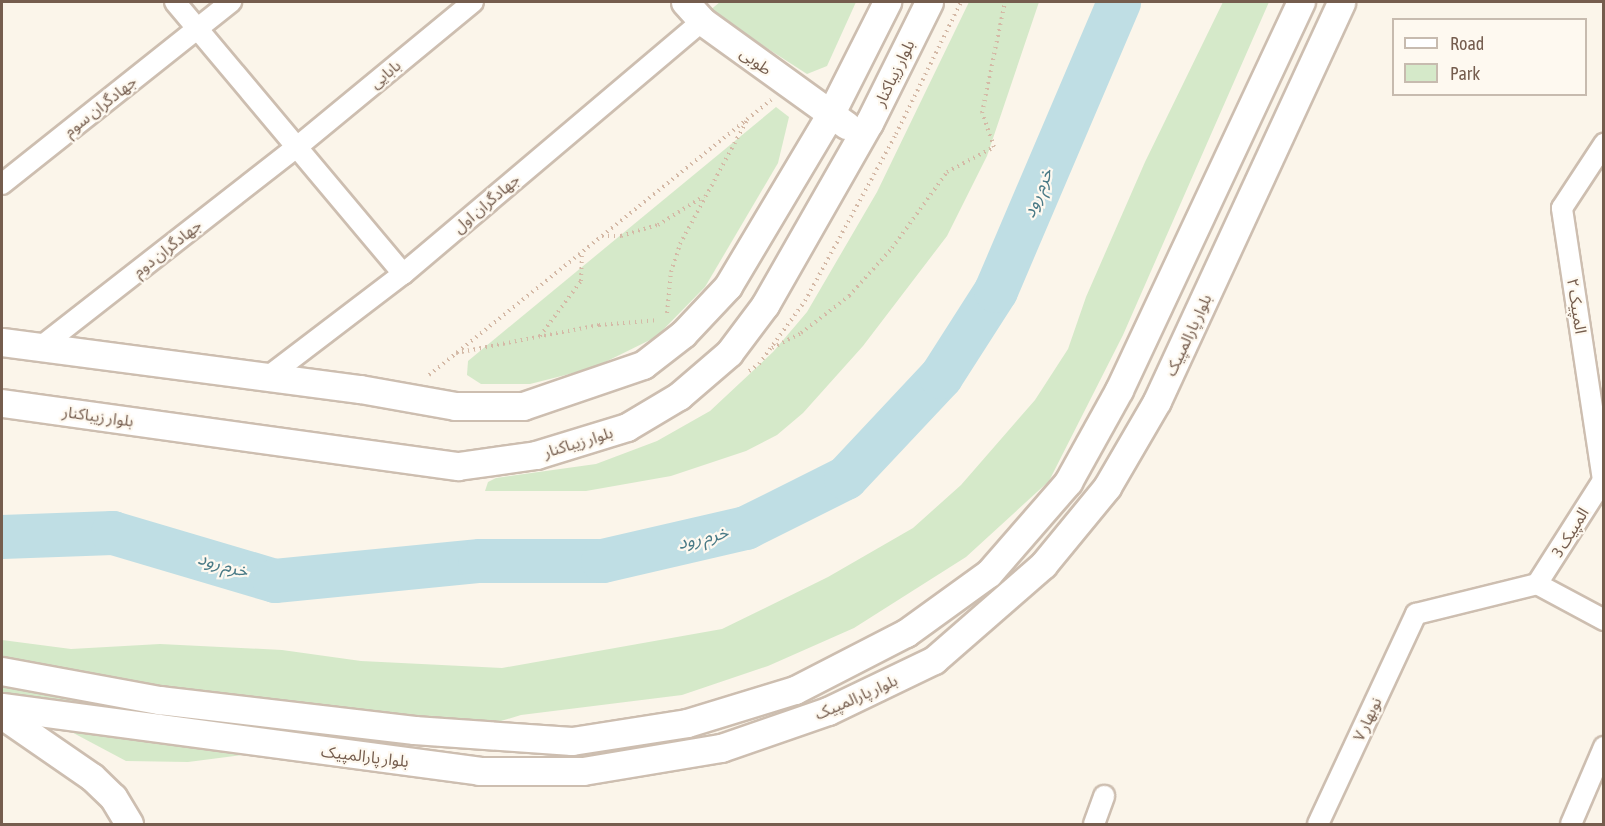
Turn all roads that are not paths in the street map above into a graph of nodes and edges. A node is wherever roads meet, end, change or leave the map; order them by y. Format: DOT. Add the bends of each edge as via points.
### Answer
graph roads {
  1 [pos="175,2"];
  2 [pos="231,2"];
  3 [pos="473,2"];
  4 [pos="887,2"];
  5 [pos="929,2"];
  6 [pos="1300,2"];
  7 [pos="1341,2"];
  8 [pos="694,11"];
  9 [pos="198,29"];
  10 [pos="830,115"];
  11 [pos="862,135"];
  12 [pos="1604,144"];
  13 [pos="297,147"];
  14 [pos="2,184"];
  15 [pos="403,274"];
  16 [pos="2,342"];
  17 [pos="38,348"];
  18 [pos="265,379"];
  19 [pos="2,403"];
  20 [pos="1603,480"];
  21 [pos="1537,584"];
  22 [pos="1604,620"];
  23 [pos="2,671"];
  24 [pos="2,707"];
  25 [pos="2,716"];
  26 [pos="1604,747"];
  27 [pos="1104,796"];
  28 [pos="129,825"];
  29 [pos="1094,825"];
  30 [pos="1318,825"];
  31 [pos="1571,825"];
  1 -- 9 [label="street"];
  2 -- 9 [label="street, جهادگران سوم"];
  3 -- 13 [label="street, بابایی"];
  4 -- 10 [label="street"];
  5 -- 11 [label="street, بلوار زیباکنار"];
  6 -- 23 [label="street, بلوار پارالمپیک" via="1167,291 1068,482 989,573 906,633 825,675 795,690 687,723 572,741 414,730 182,703"];
  7 -- 24 [label="street, بلوار پارالمپیک" via="1156,401 1107,487 1043,565 934,660 828,711 721,748 583,771 479,771"];
  8 -- 10 [label="street, طوبی"];
  8 -- 15 [label="street, جهادگران اول"];
  9 -- 13 [label="street"];
  9 -- 14 [label="street, جهادگران سوم"];
  10 -- 11 [label="street, طوبی"];
  10 -- 18 [label="street" via="728,286 683,334 643,365 523,406 455,406"];
  11 -- 19 [label="street, بلوار زیباکنار" via="765,305 729,353 679,396 627,427 536,455 458,466"];
  12 -- 20 [label="street, المپیک ۲" via="1562,208"];
  13 -- 15 [label="street"];
  13 -- 17 [label="street, جهادگران دوم"];
  15 -- 18 [label="street, جهادگران اول"];
  16 -- 17 [label="street"];
  17 -- 18 [label="street"];
  20 -- 21 [label="street, المپیک 3"];
  21 -- 22 [label="street"];
  21 -- 30 [label="street, نوبهار ۷" via="1416,614"];
  25 -- 28 [label="street" via="92,777 112,797"];
  26 -- 31 [label="street"];
  27 -- 29 [label="street"];
}
